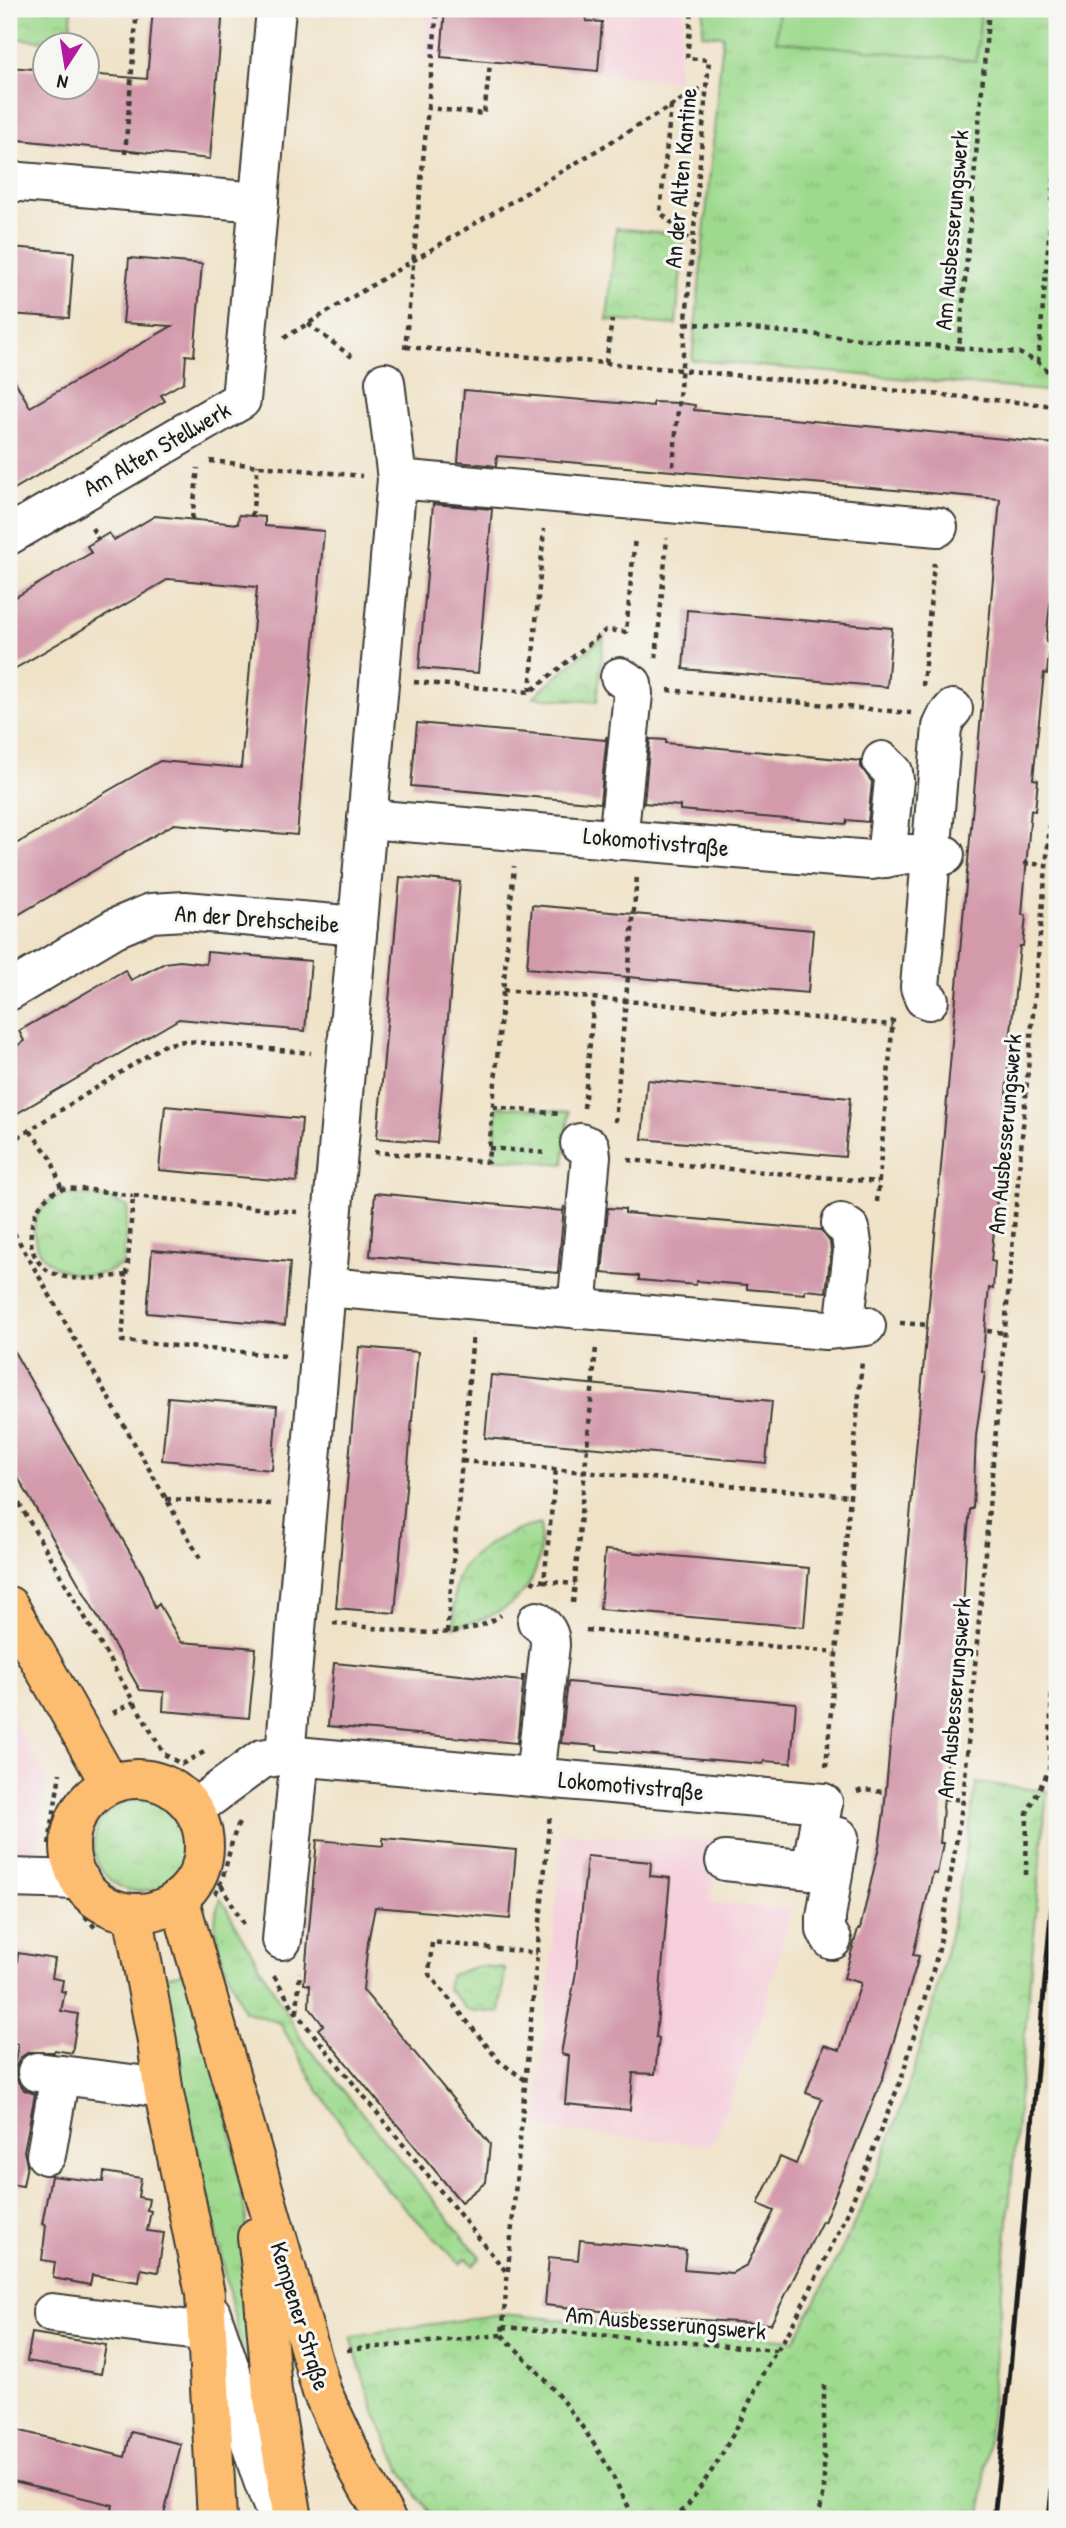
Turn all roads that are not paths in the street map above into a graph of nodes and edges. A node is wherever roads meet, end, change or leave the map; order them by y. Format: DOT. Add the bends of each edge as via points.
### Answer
graph roads {
  1 [pos="276,9"];
  2 [pos="9,181"];
  3 [pos="259,202"];
  4 [pos="385,382"];
  5 [pos="397,480"];
  6 [pos="937,527"];
  7 [pos="9,535"];
  8 [pos="620,677"];
  9 [pos="937,711"];
  10 [pos="882,761"];
  11 [pos="367,819"];
  12 [pos="618,839"];
  13 [pos="917,855"];
  14 [pos="358,926"];
  15 [pos="9,991"];
  16 [pos="911,1006"];
  17 [pos="578,1129"];
  18 [pos="841,1223"];
  19 [pos="326,1287"];
  20 [pos="577,1308"];
  21 [pos="9,1606"];
  22 [pos="523,1608"];
  23 [pos="292,1755"];
  24 [pos="544,1778"];
  25 [pos="110,1784"];
  26 [pos="222,1800"];
  27 [pos="823,1803"];
  28 [pos="725,1861"];
  29 [pos="9,1878"];
  30 [pos="80,1880"];
  31 [pos="195,1900"];
  32 [pos="133,1913"];
  33 [pos="832,1940"];
  34 [pos="267,1946"];
  35 [pos="163,2088"];
  36 [pos="237,2103"];
  37 [pos="46,2155"];
  38 [pos="205,2294"];
  39 [pos="52,2313"];
  40 [pos="207,2332"];
  41 [pos="217,2519"];
  42 [pos="279,2519"];
  43 [pos="293,2519"];
  44 [pos="386,2519"];
  1 -- 3 [label="street, Am Alten Stellwerk"];
  2 -- 3 [label="street"];
  3 -- 7 [label="street, Am Alten Stellwerk" via="241,400"];
  4 -- 5 [label="street"];
  5 -- 6 [label="street"];
  5 -- 11 [label="street"];
  8 -- 12 [label="street" via="632,684 633,694"];
  9 -- 13 [label="street" via="947,716"];
  10 -- 13 [label="street" via="893,772"];
  11 -- 12 [label="street, Lokomotivstraße"];
  11 -- 14 [label="street"];
  12 -- 13 [label="street, Lokomotivstraße" via="871,860"];
  13 -- 16 [label="street" via="924,998"];
  14 -- 15 [label="street, An der Drehscheibe" via="185,911 151,913 115,928"];
  14 -- 19 [label="street"];
  17 -- 20 [label="street" via="592,1156"];
  18 -- 20 [label="street" via="850,1229 853,1251 855,1327 826,1330"];
  19 -- 20 [label="street"];
  19 -- 23 [label="street" via="297,1620"];
  21 -- 25 [label="main road"];
  22 -- 24 [label="street" via="550,1637"];
  23 -- 24 [label="street, Lokomotivstraße"];
  23 -- 26 [label="street, Lokomotivstraße" via="262,1759"];
  23 -- 34 [label="street"];
  24 -- 27 [label="street, Lokomotivstraße"];
  25 -- 26 [label="main road" via="140,1779"];
  25 -- 30 [label="main road" via="92,1795 75,1817 69,1844"];
  26 -- 31 [label="main road" via="201,1824 204,1850"];
  27 -- 28 [label="street" via="811,1870"];
  27 -- 33 [label="street" via="842,1818 826,1917"];
  29 -- 30 [label="street"];
  30 -- 32 [label="main road" via="86,1891 108,1907"];
  31 -- 32 [label="main road"];
  31 -- 36 [label="main road, Kempener Straße"];
  32 -- 35 [label="main road"];
  35 -- 37 [label="street" via="48,2074"];
  35 -- 38 [label="main road"];
  36 -- 43 [label="main road, Kempener Straße" via="262,2275 272,2392"];
  36 -- 44 [label="main road, Kempener Straße" via="322,2392"];
  38 -- 40 [label="main road"];
  38 -- 42 [label="street" via="248,2439"];
  39 -- 40 [label="street"];
  40 -- 41 [label="main road"];
}
